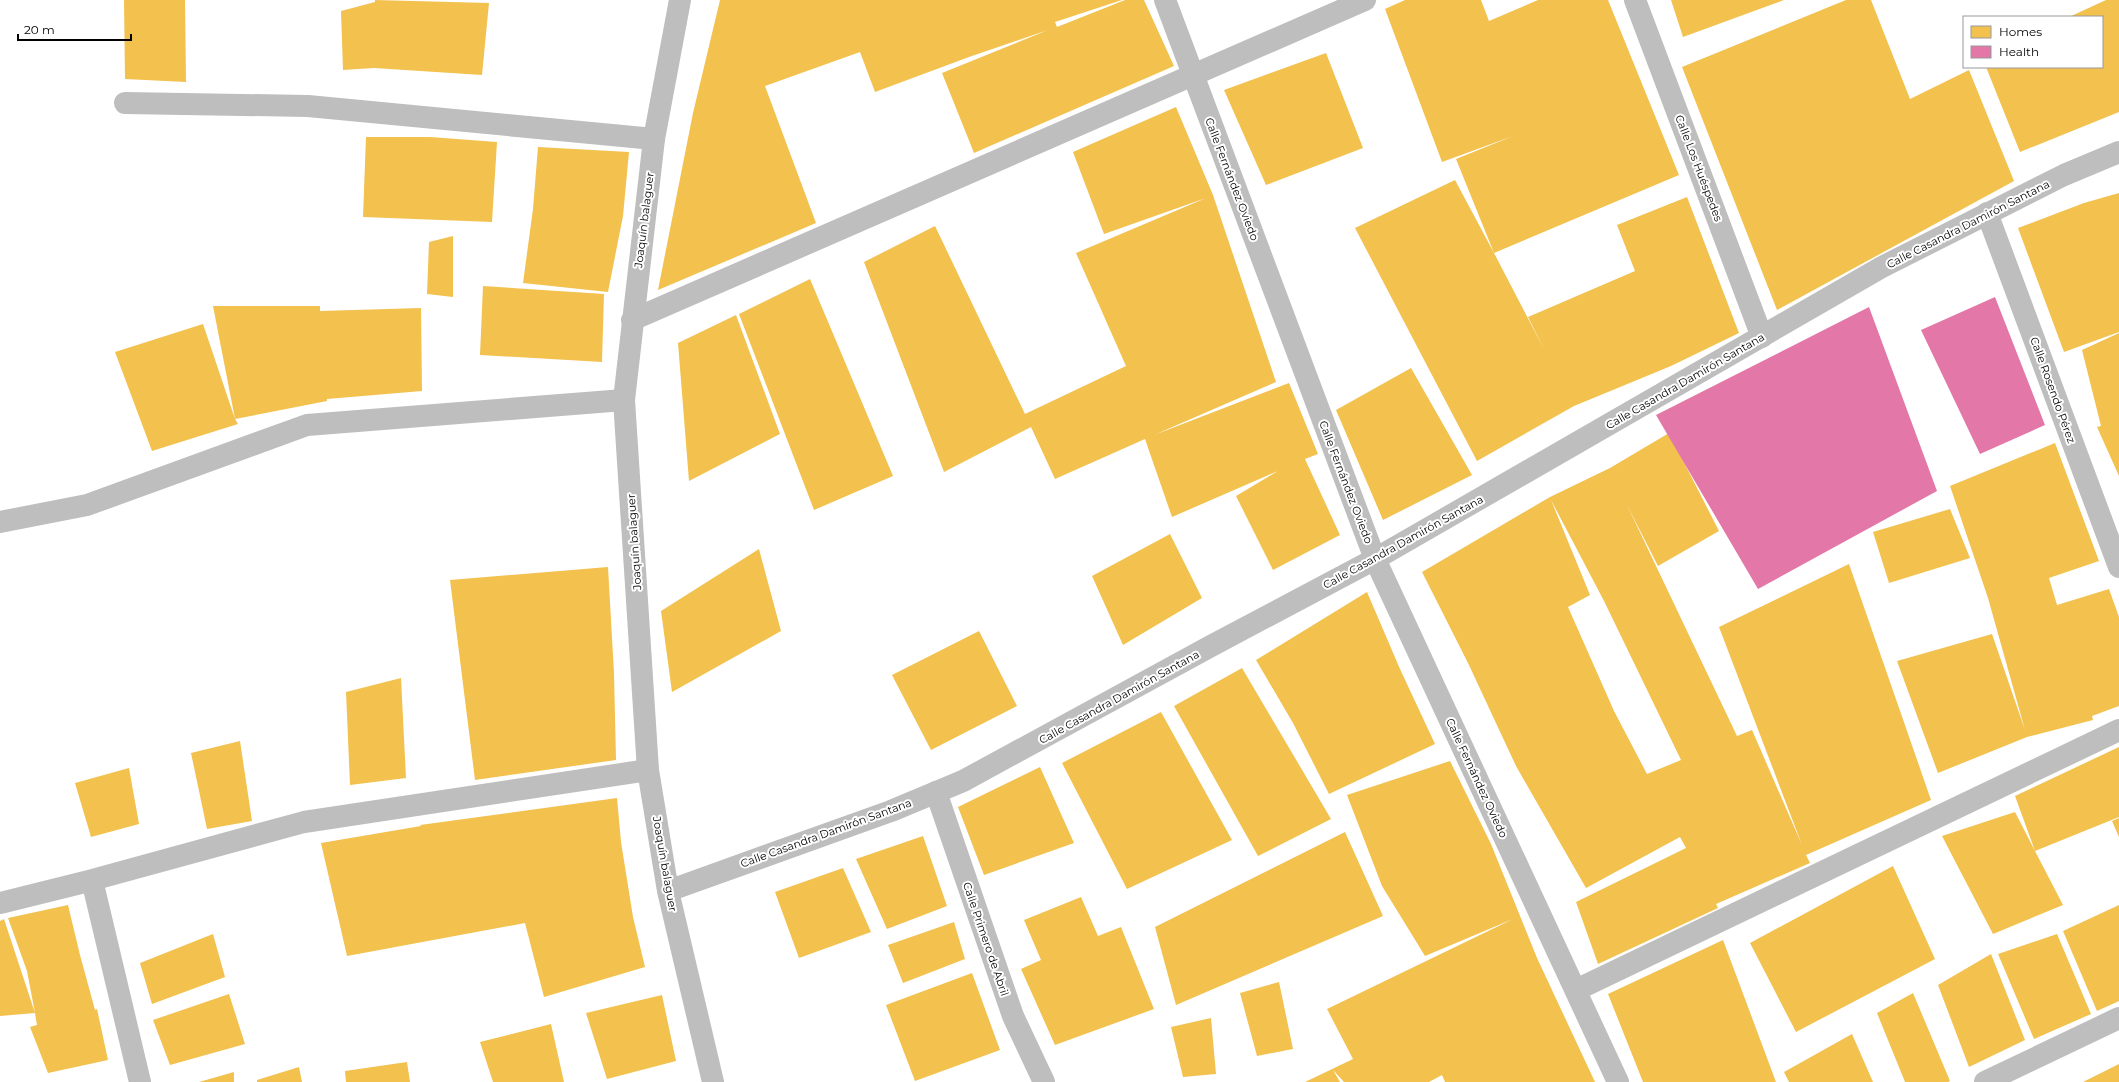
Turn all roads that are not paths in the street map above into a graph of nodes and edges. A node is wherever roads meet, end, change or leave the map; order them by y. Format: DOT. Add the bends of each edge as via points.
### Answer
graph roads {
  1 [pos="680,0"];
  2 [pos="1165,0"];
  3 [pos="1365,0"];
  4 [pos="1635,0"];
  5 [pos="1193,75"];
  6 [pos="125,103"];
  7 [pos="654,140"];
  8 [pos="2119,152"];
  9 [pos="1987,213"];
  10 [pos="632,320"];
  11 [pos="1762,337"];
  12 [pos="624,400"];
  13 [pos="0,522"];
  14 [pos="1375,559"];
  15 [pos="2119,567"];
  16 [pos="2119,730"];
  17 [pos="648,770"];
  18 [pos="936,792"];
  19 [pos="97,879"];
  20 [pos="668,891"];
  21 [pos="0,903"];
  22 [pos="1576,990"];
  23 [pos="2119,1018"];
  24 [pos="140,1082"];
  25 [pos="713,1082"];
  26 [pos="1044,1082"];
  27 [pos="1618,1082"];
  28 [pos="1985,1082"];
  1 -- 7 [label="street, Joaquín balaguer"];
  2 -- 5 [label="street, Calle Fernández Oviedo"];
  3 -- 5 [label="street"];
  4 -- 11 [label="street, Calle Los Huéspedes"];
  5 -- 10 [label="street"];
  5 -- 14 [label="street, Calle Fernández Oviedo"];
  6 -- 7 [label="street" via="308,106"];
  7 -- 10 [label="street, Joaquín balaguer"];
  8 -- 9 [label="street, Calle Casandra Damirón Santana" via="2064,175"];
  9 -- 11 [label="street, Calle Casandra Damirón Santana" via="1882,267"];
  9 -- 15 [label="street, Calle Rosendo Pérez"];
  10 -- 12 [label="street, Joaquín balaguer"];
  11 -- 14 [label="street, Calle Casandra Damirón Santana"];
  12 -- 13 [label="street" via="307,426 87,505"];
  12 -- 17 [label="street, Joaquín balaguer"];
  14 -- 18 [label="street, Calle Casandra Damirón Santana" via="963,781"];
  14 -- 22 [label="street, Calle Fernández Oviedo"];
  16 -- 22 [label="street"];
  17 -- 19 [label="street" via="304,822"];
  17 -- 20 [label="street, Joaquín balaguer"];
  18 -- 20 [label="street, Calle Casandra Damirón Santana" via="891,811"];
  18 -- 26 [label="street, Calle Primero de Abril" via="1013,1016"];
  19 -- 21 [label="street"];
  19 -- 24 [label="street" via="92,880"];
  20 -- 25 [label="street, Joaquín balaguer"];
  22 -- 27 [label="street, Calle Fernández Oviedo"];
  23 -- 28 [label="street"];
}
